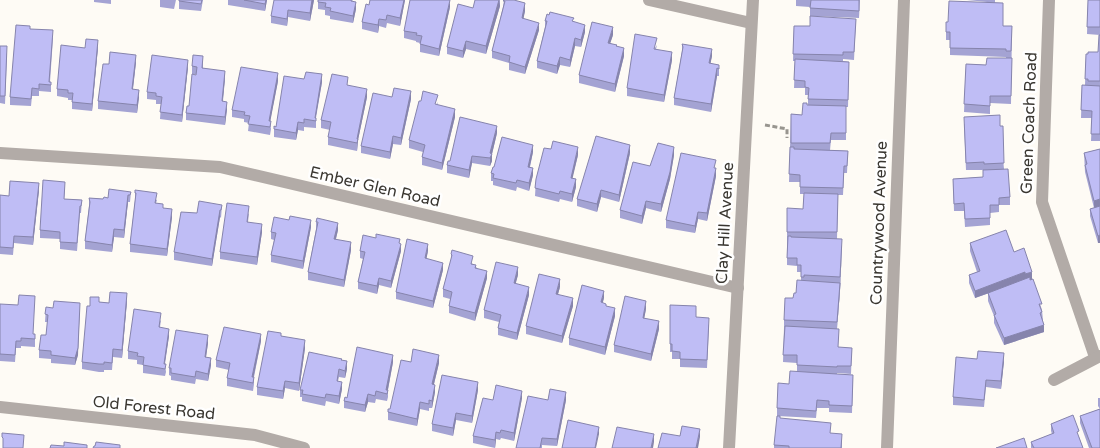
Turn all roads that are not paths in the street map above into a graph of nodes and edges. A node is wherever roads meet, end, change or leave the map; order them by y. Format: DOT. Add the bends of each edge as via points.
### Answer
graph roads {
  1 [pos="649,0"];
  2 [pos="753,0"];
  3 [pos="904,0"];
  4 [pos="1049,0"];
  5 [pos="751,23"];
  6 [pos="0,153"];
  7 [pos="738,288"];
  8 [pos="1098,357"];
  9 [pos="1054,380"];
  10 [pos="0,407"];
  11 [pos="304,448"];
  12 [pos="729,448"];
  13 [pos="887,448"];
  1 -- 5 [label="street"];
  2 -- 5 [label="street, Clay Hill Avenue"];
  3 -- 13 [label="street, Countrywood Avenue"];
  4 -- 8 [label="street, Green Coach Road" via="1042,202"];
  5 -- 7 [label="street, Clay Hill Avenue"];
  6 -- 7 [label="street, Ember Glen Road" via="220,167"];
  7 -- 12 [label="street, Clay Hill Avenue"];
  8 -- 9 [label="street"];
  10 -- 11 [label="street, Old Forest Road" via="255,435"];
}
